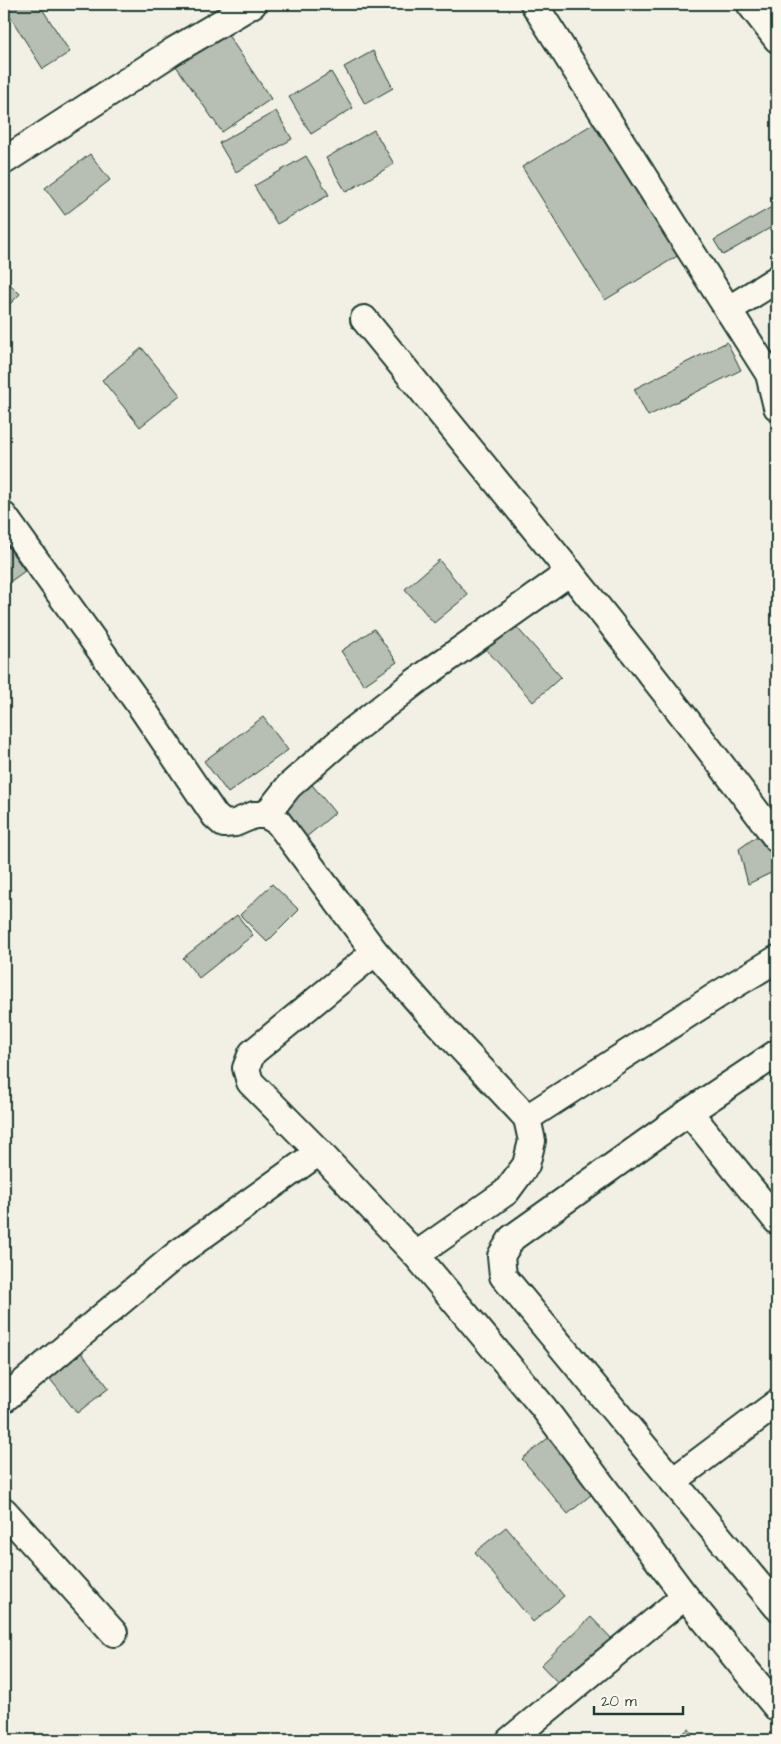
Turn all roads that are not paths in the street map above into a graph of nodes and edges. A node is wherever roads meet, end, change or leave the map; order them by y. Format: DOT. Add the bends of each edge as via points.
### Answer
graph roads {
  1 [pos="253,4"];
  2 [pos="534,4"];
  3 [pos="750,4"];
  4 [pos="777,39"];
  5 [pos="4,161"];
  6 [pos="777,279"];
  7 [pos="728,310"];
  8 [pos="364,319"];
  9 [pos="777,407"];
  10 [pos="4,516"];
  11 [pos="570,572"];
  12 [pos="266,815"];
  13 [pos="777,839"];
  14 [pos="375,952"];
  15 [pos="777,959"];
  16 [pos="777,1053"];
  17 [pos="689,1112"];
  18 [pos="527,1118"];
  19 [pos="319,1152"];
  20 [pos="777,1221"];
  21 [pos="416,1255"];
  22 [pos="4,1399"];
  23 [pos="777,1403"];
  24 [pos="673,1481"];
  25 [pos="4,1511"];
  26 [pos="685,1596"];
  27 [pos="777,1607"];
  28 [pos="114,1633"];
  29 [pos="777,1708"];
  30 [pos="510,1740"];
  1 -- 5 [label="street" via="175,50"];
  2 -- 7 [label="street"];
  3 -- 4 [label="street"];
  6 -- 7 [label="street"];
  7 -- 9 [label="street" via="769,374"];
  8 -- 11 [label="street"];
  10 -- 12 [label="street" via="215,816 224,824 230,824 254,815"];
  11 -- 12 [label="street" via="415,682 347,735 289,786"];
  11 -- 13 [label="street" via="716,756"];
  12 -- 14 [label="street" via="278,822"];
  14 -- 18 [label="street"];
  14 -- 19 [label="street" via="252,1053 246,1068 250,1082"];
  15 -- 18 [label="street"];
  16 -- 17 [label="street"];
  17 -- 20 [label="street"];
  17 -- 24 [label="street" via="512,1238 501,1256 503,1276"];
  18 -- 21 [label="street" via="532,1141 526,1165 506,1192"];
  19 -- 21 [label="street"];
  19 -- 22 [label="street" via="177,1254"];
  21 -- 26 [label="street" via="543,1407"];
  23 -- 24 [label="street"];
  24 -- 27 [label="street"];
  25 -- 28 [label="street"];
  26 -- 29 [label="street"];
  26 -- 30 [label="street"];
}
